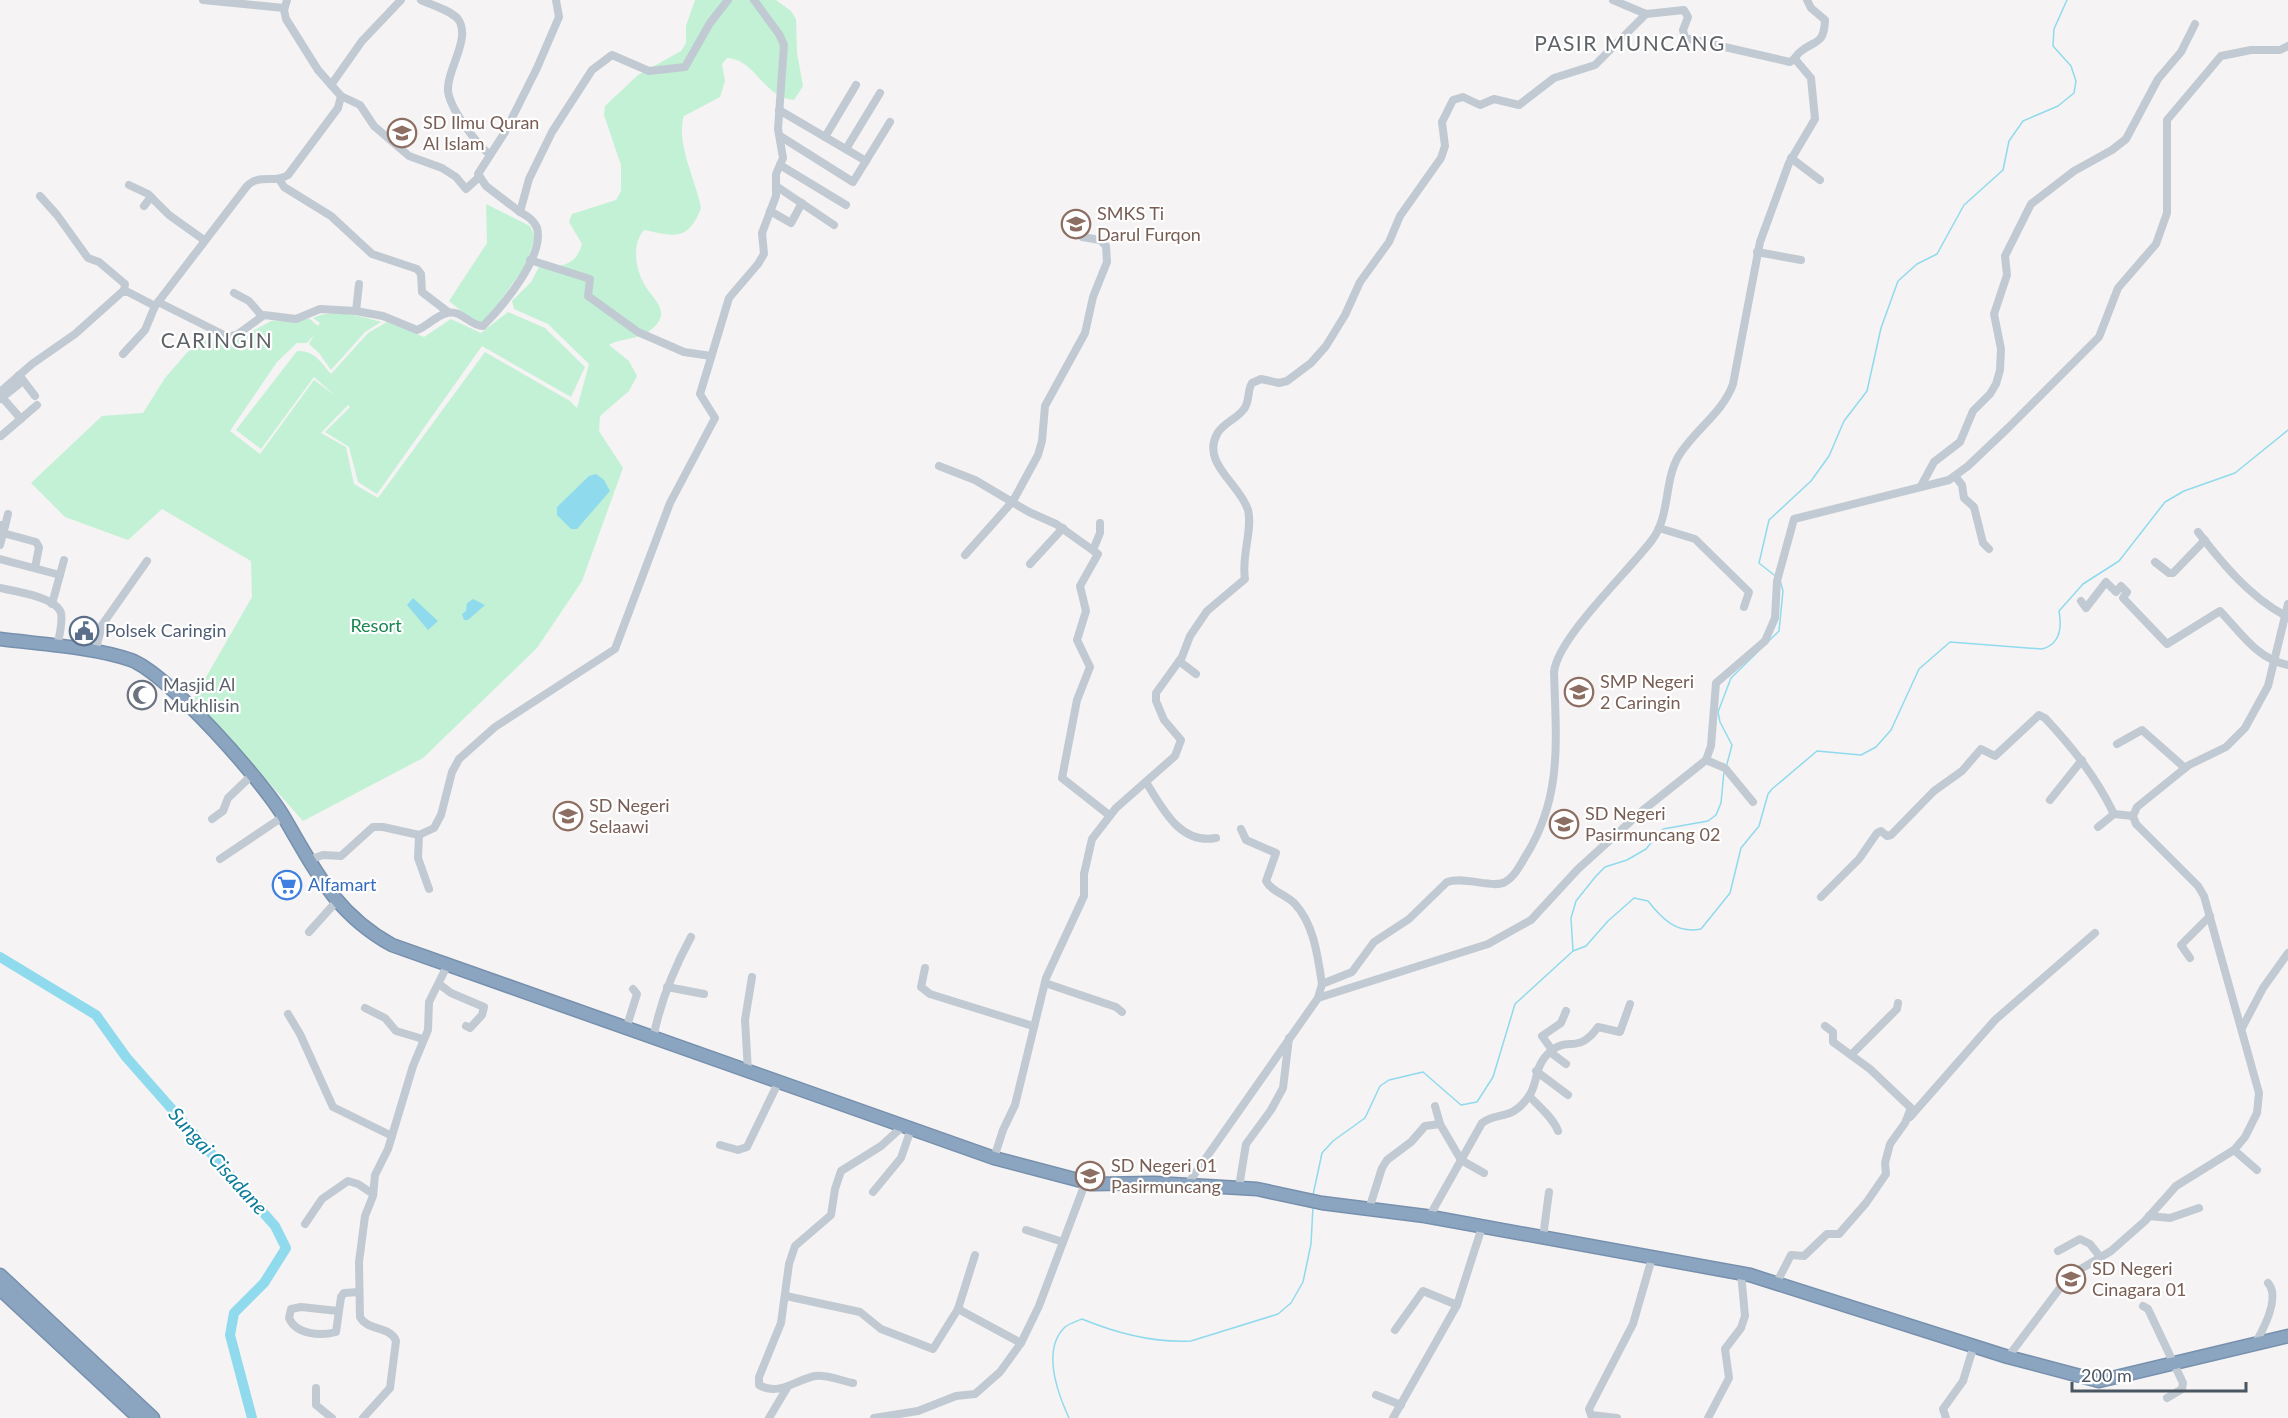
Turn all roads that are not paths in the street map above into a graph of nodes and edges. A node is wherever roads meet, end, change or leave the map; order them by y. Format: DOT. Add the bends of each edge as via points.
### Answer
graph roads {
  1 [pos="203,0"];
  2 [pos="401,0"];
  3 [pos="421,0"];
  4 [pos="556,0"];
  5 [pos="728,0"];
  6 [pos="754,0"];
  7 [pos="1613,0"];
  8 [pos="1807,0"];
  9 [pos="285,4"];
  10 [pos="1646,14"];
  11 [pos="2195,24"];
  12 [pos="2288,45"];
  13 [pos="1795,59"];
  14 [pos="331,84"];
  15 [pos="856,85"];
  16 [pos="880,93"];
  17 [pos="341,96"];
  18 [pos="779,110"];
  19 [pos="890,122"];
  20 [pos="780,136"];
  21 [pos="825,137"];
  22 [pos="846,149"];
  23 [pos="490,155"];
  24 [pos="1791,158"];
  25 [pos="866,161"];
  26 [pos="780,165"];
  27 [pos="478,178"];
  28 [pos="279,179"];
  29 [pos="1820,180"];
  30 [pos="129,185"];
  31 [pos="776,186"];
  32 [pos="40,196"];
  33 [pos="151,197"];
  34 [pos="802,203"];
  35 [pos="846,205"];
  36 [pos="144,206"];
  37 [pos="770,211"];
  38 [pos="520,212"];
  39 [pos="1070,217"];
  40 [pos="834,225"];
  41 [pos="204,240"];
  42 [pos="1757,252"];
  43 [pos="530,260"];
  44 [pos="1801,260"];
  45 [pos="358,284"];
  46 [pos="124,291"];
  47 [pos="234,293"];
  48 [pos="156,304"];
  49 [pos="356,311"];
  50 [pos="448,312"];
  51 [pos="262,316"];
  52 [pos="123,354"];
  53 [pos="711,356"];
  54 [pos="19,379"];
  55 [pos="1,396"];
  56 [pos="35,396"];
  57 [pos="37,405"];
  58 [pos="21,419"];
  59 [pos="1,436"];
  60 [pos="939,466"];
  61 [pos="1955,476"];
  62 [pos="1921,486"];
  63 [pos="1013,501"];
  64 [pos="8,514"];
  65 [pos="1100,523"];
  66 [pos="3,528"];
  67 [pos="1063,528"];
  68 [pos="1659,528"];
  69 [pos="2198,532"];
  70 [pos="2205,540"];
  71 [pos="0,545"];
  72 [pos="1989,549"];
  73 [pos="1093,550"];
  74 [pos="965,555"];
  75 [pos="0,559"];
  76 [pos="64,560"];
  77 [pos="147,561"];
  78 [pos="2155,562"];
  79 [pos="1029,564"];
  80 [pos="35,568"];
  81 [pos="60,575"];
  82 [pos="0,588"];
  83 [pos="2081,601"];
  84 [pos="2288,603"];
  85 [pos="52,604"];
  86 [pos="1744,607"];
  87 [pos="2284,615"];
  88 [pos="0,639"];
  89 [pos="57,647"];
  90 [pos="95,652"];
  91 [pos="1179,661"];
  92 [pos="2274,662"];
  93 [pos="2288,666"];
  94 [pos="1197,674"];
  95 [pos="2117,744"];
  96 [pos="1706,760"];
  97 [pos="2082,760"];
  98 [pos="2185,768"];
  99 [pos="252,775"];
  100 [pos="1146,782"];
  101 [pos="2050,800"];
  102 [pos="1753,802"];
  103 [pos="2114,814"];
  104 [pos="1109,815"];
  105 [pos="284,816"];
  106 [pos="2133,816"];
  107 [pos="212,819"];
  108 [pos="2098,827"];
  109 [pos="1241,829"];
  110 [pos="419,835"];
  111 [pos="1216,838"];
  112 [pos="220,859"];
  113 [pos="308,860"];
  114 [pos="429,889"];
  115 [pos="1821,897"];
  116 [pos="336,902"];
  117 [pos="2210,916"];
  118 [pos="309,932"];
  119 [pos="2095,933"];
  120 [pos="691,938"];
  121 [pos="2288,953"];
  122 [pos="2190,958"];
  123 [pos="447,966"];
  124 [pos="925,968"];
  125 [pos="752,977"];
  126 [pos="1045,983"];
  127 [pos="439,984"];
  128 [pos="1322,984"];
  129 [pos="667,987"];
  130 [pos="633,989"];
  131 [pos="704,994"];
  132 [pos="1318,998"];
  133 [pos="1898,1003"];
  134 [pos="1630,1004"];
  135 [pos="365,1008"];
  136 [pos="1566,1011"];
  137 [pos="1122,1012"];
  138 [pos="288,1014"];
  139 [pos="466,1026"];
  140 [pos="1033,1026"];
  141 [pos="1825,1026"];
  142 [pos="2242,1028"];
  143 [pos="626,1029"];
  144 [pos="1289,1036"];
  145 [pos="423,1039"];
  146 [pos="653,1039"];
  147 [pos="1551,1051"];
  148 [pos="1851,1055"];
  149 [pos="1566,1064"];
  150 [pos="1536,1071"];
  151 [pos="748,1072"];
  152 [pos="778,1083"];
  153 [pos="1568,1095"];
  154 [pos="1529,1096"];
  155 [pos="1435,1106"];
  156 [pos="1905,1123"];
  157 [pos="1440,1124"];
  158 [pos="907,1128"];
  159 [pos="1558,1131"];
  160 [pos="392,1136"];
  161 [pos="720,1145"];
  162 [pos="2234,1150"];
  163 [pos="993,1158"];
  164 [pos="1461,1160"];
  165 [pos="2257,1170"];
  166 [pos="1484,1173"];
  167 [pos="1086,1181"];
  168 [pos="1187,1185"];
  169 [pos="1239,1187"];
  170 [pos="873,1192"];
  171 [pos="1549,1192"];
  172 [pos="373,1194"];
  173 [pos="2199,1208"];
  174 [pos="1369,1209"];
  175 [pos="2149,1216"];
  176 [pos="1429,1217"];
  177 [pos="306,1224"];
  178 [pos="1482,1227"];
  179 [pos="1026,1230"];
  180 [pos="1544,1237"];
  181 [pos="1063,1242"];
  182 [pos="2058,1251"];
  183 [pos="975,1254"];
  184 [pos="1652,1258"];
  185 [pos="2101,1258"];
  186 [pos="1741,1273"];
  187 [pos="0,1275"];
  188 [pos="1777,1282"];
  189 [pos="2268,1283"];
  190 [pos="0,1289"];
  191 [pos="358,1292"];
  192 [pos="786,1296"];
  193 [pos="1457,1305"];
  194 [pos="2143,1306"];
  195 [pos="958,1309"];
  196 [pos="338,1311"];
  197 [pos="1395,1330"];
  198 [pos="2288,1336"];
  199 [pos="1021,1343"];
  200 [pos="2256,1344"];
  201 [pos="1974,1345"];
  202 [pos="2008,1357"];
  203 [pos="2174,1364"];
  204 [pos="853,1383"];
  205 [pos="788,1388"];
  206 [pos="316,1389"];
  207 [pos="1376,1395"];
  208 [pos="2167,1398"];
  209 [pos="1401,1405"];
  210 [pos="139,1418"];
  211 [pos="153,1418"];
  212 [pos="332,1418"];
  213 [pos="363,1418"];
  214 [pos="769,1418"];
  215 [pos="874,1418"];
  216 [pos="1393,1418"];
  217 [pos="1617,1418"];
  218 [pos="1708,1418"];
  219 [pos="1946,1418"];
  1 -- 9 [label="street"];
  2 -- 14 [label="street" via="362,41"];
  3 -- 23 [label="street" via="459,21 461,39 448,92 457,114"];
  4 -- 23 [label="street" via="559,17 511,122"];
  5 -- 38 [label="street" via="685,67 649,71 612,54 595,67 538,157"];
  6 -- 18 [label="street" via="782,40"];
  7 -- 10 [label="street"];
  8 -- 13 [label="street" via="1825,24 1820,42 1799,52"];
  9 -- 14 [label="street" via="286,18"];
  10 -- 13 [label="street" via="1684,10 1688,17 1683,30 1685,38 1767,58 1790,62"];
  10 -- 91 [label="street" via="1595,65 1554,78 1519,105 1494,99 1480,105 1461,96 1450,103 1442,122 1445,146 1441,158 1400,216 1389,242 1360,282 1326,346 1287,381 1261,379 1252,383 1245,408 1216,436 1214,459 1248,511 1245,579 1207,611"];
  11 -- 62 [label="street" via="2181,52 2158,79 2126,139 2031,204 2006,254 2007,277 1994,314 2001,349 1996,384 1973,411 1960,442 1934,462"];
  12 -- 61 [label="street" via="2280,50 2250,50 2221,56 2168,120 2167,213 2156,244 2118,288 2099,337"];
  13 -- 24 [label="street" via="1811,78 1816,114"];
  14 -- 17 [label="street"];
  15 -- 21 [label="street"];
  16 -- 22 [label="street"];
  17 -- 27 [label="street" via="357,103 374,126 409,156 442,168 466,189"];
  17 -- 28 [label="street" via="338,108 288,175"];
  18 -- 20 [label="street"];
  18 -- 21 [label="street"];
  19 -- 25 [label="street"];
  20 -- 25 [label="street" via="853,182"];
  20 -- 26 [label="street"];
  21 -- 22 [label="street"];
  22 -- 25 [label="street"];
  23 -- 27 [label="street"];
  24 -- 29 [label="street"];
  24 -- 42 [label="street"];
  26 -- 31 [label="street"];
  26 -- 35 [label="street"];
  27 -- 38 [label="street"];
  28 -- 41 [label="street" via="263,177 250,183"];
  28 -- 50 [label="street" via="284,187 331,216 372,254 417,269 422,292"];
  30 -- 33 [label="street"];
  31 -- 34 [label="street"];
  31 -- 37 [label="street"];
  32 -- 46 [label="street" via="87,258 99,262 125,284"];
  33 -- 36 [label="street"];
  33 -- 41 [label="street"];
  34 -- 37 [label="street" via="791,223"];
  34 -- 40 [label="street"];
  37 -- 53 [label="street" via="762,232 762,259 730,295"];
  38 -- 43 [label="street" via="534,222 537,231"];
  39 -- 63 [label="street" via="1082,237 1104,242 1107,262 1082,340 1045,406 1040,450"];
  41 -- 48 [label="street"];
  42 -- 44 [label="street"];
  42 -- 68 [label="street" via="1732,389 1677,460"];
  43 -- 50 [label="street" via="521,279 483,326"];
  43 -- 53 [label="street" via="590,279 588,296 638,332 684,352"];
  45 -- 49 [label="street"];
  46 -- 48 [label="street"];
  46 -- 54 [label="street"];
  47 -- 51 [label="street" via="249,301"];
  48 -- 51 [label="street" via="171,306 190,320 228,337"];
  48 -- 52 [label="street" via="145,330"];
  49 -- 50 [label="street" via="383,316 417,330"];
  49 -- 51 [label="street" via="320,309 296,319"];
  53 -- 110 [label="street" via="700,396 715,418 670,503 617,646 491,730 461,757 452,771 437,824"];
  54 -- 55 [label="street"];
  54 -- 56 [label="street"];
  55 -- 58 [label="street"];
  57 -- 58 [label="street"];
  58 -- 59 [label="street"];
  60 -- 63 [label="street"];
  61 -- 62 [label="street"];
  61 -- 72 [label="street" via="1962,485 1964,498 1974,507 1983,543"];
  62 -- 96 [label="street" via="1794,519 1777,581 1775,618 1765,641 1716,683 1711,746"];
  63 -- 67 [label="street"];
  63 -- 74 [label="street"];
  64 -- 66 [label="street"];
  65 -- 73 [label="street"];
  66 -- 71 [label="street"];
  66 -- 80 [label="street" via="36,542 39,547"];
  67 -- 73 [label="street"];
  67 -- 79 [label="street"];
  68 -- 86 [label="street" via="1690,536 1703,545 1749,592"];
  68 -- 128 [label="street" via="1557,658 1554,672 1558,747 1553,783 1541,829 1512,876 1499,885 1469,880 1447,882 1406,922 1374,942 1350,973"];
  69 -- 70 [label="street"];
  70 -- 78 [label="street" via="2173,573"];
  70 -- 87 [label="street" via="2253,594"];
  73 -- 104 [label="street" via="1098,556 1080,586 1086,611 1077,638 1090,668 1078,695 1062,778"];
  75 -- 80 [label="street"];
  76 -- 81 [label="street"];
  77 -- 90 [label="street" via="102,625"];
  80 -- 81 [label="street"];
  81 -- 85 [label="street"];
  82 -- 85 [label="street" via="34,595"];
  83 -- 92 [label="street" via="2086,608 2106,582 2116,592 2121,586 2127,592 2123,598 2168,644 2220,611 2251,646"];
  84 -- 87 [label="street"];
  85 -- 89 [label="street" via="61,615"];
  87 -- 92 [label="street"];
  88 -- 89 [label="highway"];
  89 -- 90 [label="highway"];
  90 -- 99 [label="highway" via="131,660 162,680"];
  91 -- 94 [label="street"];
  91 -- 100 [label="street" via="1158,689 1156,698 1164,720 1182,745"];
  92 -- 93 [label="street"];
  92 -- 98 [label="street" via="2264,694 2245,728 2226,747"];
  95 -- 98 [label="street" via="2141,730"];
  96 -- 102 [label="street" via="1725,768"];
  96 -- 132 [label="street" via="1578,868 1532,920 1488,944"];
  97 -- 101 [label="street"];
  97 -- 103 [label="street"];
  97 -- 115 [label="street" via="2038,715 1995,756 1981,749 1890,836 1882,831 1877,833 1859,859"];
  98 -- 106 [label="street" via="2137,807"];
  99 -- 105 [label="highway"];
  99 -- 107 [label="street"];
  100 -- 104 [label="street"];
  100 -- 111 [label="street" via="1170,820 1196,838"];
  103 -- 106 [label="street"];
  103 -- 108 [label="street"];
  104 -- 126 [label="street" via="1090,843 1084,896"];
  105 -- 112 [label="street"];
  105 -- 113 [label="highway"];
  106 -- 117 [label="street" via="2136,825 2198,886"];
  109 -- 128 [label="street" via="1246,840 1276,853 1266,881 1302,914 1313,940"];
  110 -- 113 [label="street" via="375,826 338,860 323,855"];
  110 -- 114 [label="street" via="418,858"];
  113 -- 116 [label="highway"];
  116 -- 118 [label="street"];
  116 -- 123 [label="highway" via="376,936"];
  117 -- 122 [label="street" via="2181,945"];
  117 -- 142 [label="street"];
  119 -- 156 [label="street" via="1995,1020"];
  120 -- 129 [label="street"];
  121 -- 142 [label="street"];
  123 -- 127 [label="street"];
  123 -- 143 [label="highway"];
  124 -- 140 [label="street" via="921,987 930,994"];
  125 -- 151 [label="street" via="744,1020"];
  126 -- 137 [label="street"];
  126 -- 140 [label="street"];
  127 -- 139 [label="street" via="483,1007 476,1024"];
  127 -- 145 [label="street" via="428,1006 429,1024"];
  128 -- 132 [label="street"];
  129 -- 131 [label="street"];
  129 -- 146 [label="street"];
  130 -- 143 [label="street" via="637,994"];
  132 -- 144 [label="street"];
  133 -- 148 [label="street" via="1898,1009"];
  134 -- 147 [label="street" via="1620,1032 1598,1027 1584,1043"];
  135 -- 145 [label="street" via="385,1018 396,1031"];
  136 -- 147 [label="street" via="1560,1023 1542,1036"];
  138 -- 160 [label="street" via="333,1107"];
  140 -- 163 [label="street" via="1015,1105"];
  141 -- 148 [label="street" via="1833,1032 1833,1042"];
  142 -- 162 [label="street" via="2260,1101 2251,1127"];
  143 -- 146 [label="highway"];
  144 -- 168 [label="street"];
  144 -- 169 [label="street" via="1283,1088 1248,1139"];
  145 -- 160 [label="street"];
  146 -- 151 [label="highway"];
  147 -- 149 [label="street"];
  147 -- 150 [label="street"];
  148 -- 156 [label="street" via="1909,1105"];
  150 -- 153 [label="street"];
  150 -- 154 [label="street"];
  151 -- 152 [label="highway"];
  152 -- 158 [label="highway"];
  152 -- 161 [label="street" via="747,1147 738,1150"];
  154 -- 159 [label="street" via="1554,1120"];
  154 -- 164 [label="street" via="1507,1116 1482,1123"];
  155 -- 157 [label="street"];
  156 -- 188 [label="street" via="1890,1144 1886,1174 1866,1203 1839,1234 1827,1234 1804,1256 1791,1256"];
  157 -- 164 [label="street"];
  157 -- 174 [label="street" via="1425,1126 1387,1160"];
  158 -- 163 [label="highway"];
  158 -- 170 [label="street" via="901,1158"];
  158 -- 192 [label="street" via="841,1172 831,1215 796,1244 789,1264"];
  160 -- 172 [label="street" via="375,1175"];
  162 -- 165 [label="street"];
  162 -- 175 [label="street" via="2176,1186"];
  163 -- 167 [label="highway"];
  164 -- 166 [label="street"];
  164 -- 176 [label="street"];
  167 -- 168 [label="highway"];
  167 -- 181 [label="street"];
  168 -- 169 [label="highway"];
  169 -- 174 [label="highway"];
  171 -- 180 [label="street"];
  172 -- 177 [label="street" via="348,1181 322,1199"];
  172 -- 191 [label="street" via="364,1224"];
  173 -- 175 [label="street" via="2170,1218"];
  174 -- 176 [label="highway"];
  175 -- 185 [label="street"];
  176 -- 178 [label="highway"];
  178 -- 180 [label="highway"];
  178 -- 193 [label="street"];
  179 -- 181 [label="street"];
  180 -- 184 [label="highway"];
  181 -- 199 [label="street" via="1040,1306"];
  182 -- 185 [label="street" via="2080,1239 2090,1244"];
  183 -- 195 [label="street"];
  184 -- 186 [label="highway"];
  184 -- 217 [label="street" via="1633,1324 1590,1408 1591,1415"];
  185 -- 202 [label="street" via="2076,1270 2063,1282"];
  186 -- 188 [label="highway"];
  186 -- 218 [label="street" via="1744,1322 1725,1349 1729,1378"];
  187 -- 211 [label="highway"];
  188 -- 201 [label="highway"];
  189 -- 200 [label="street" via="2273,1293"];
  190 -- 210 [label="highway"];
  191 -- 196 [label="street" via="344,1293"];
  191 -- 213 [label="street" via="362,1321 396,1339 390,1388"];
  192 -- 195 [label="street" via="860,1312 881,1329 933,1349"];
  192 -- 205 [label="street" via="759,1383 762,1388"];
  193 -- 197 [label="street" via="1423,1291"];
  193 -- 209 [label="street"];
  194 -- 203 [label="street"];
  195 -- 199 [label="street"];
  196 -- 196 [label="street" via="301,1307 291,1309 289,1318 301,1330 330,1333 338,1328"];
  198 -- 200 [label="highway"];
  199 -- 215 [label="street" via="1000,1372 977,1394 952,1397 914,1412"];
  200 -- 203 [label="highway"];
  201 -- 202 [label="highway"];
  201 -- 219 [label="street" via="1967,1372 1943,1409"];
  202 -- 203 [label="highway" via="2099,1382"];
  203 -- 208 [label="street" via="2183,1387"];
  204 -- 205 [label="street" via="814,1376"];
  205 -- 214 [label="street"];
  206 -- 212 [label="street" via="316,1405"];
  207 -- 209 [label="street"];
  209 -- 216 [label="street"];
}
